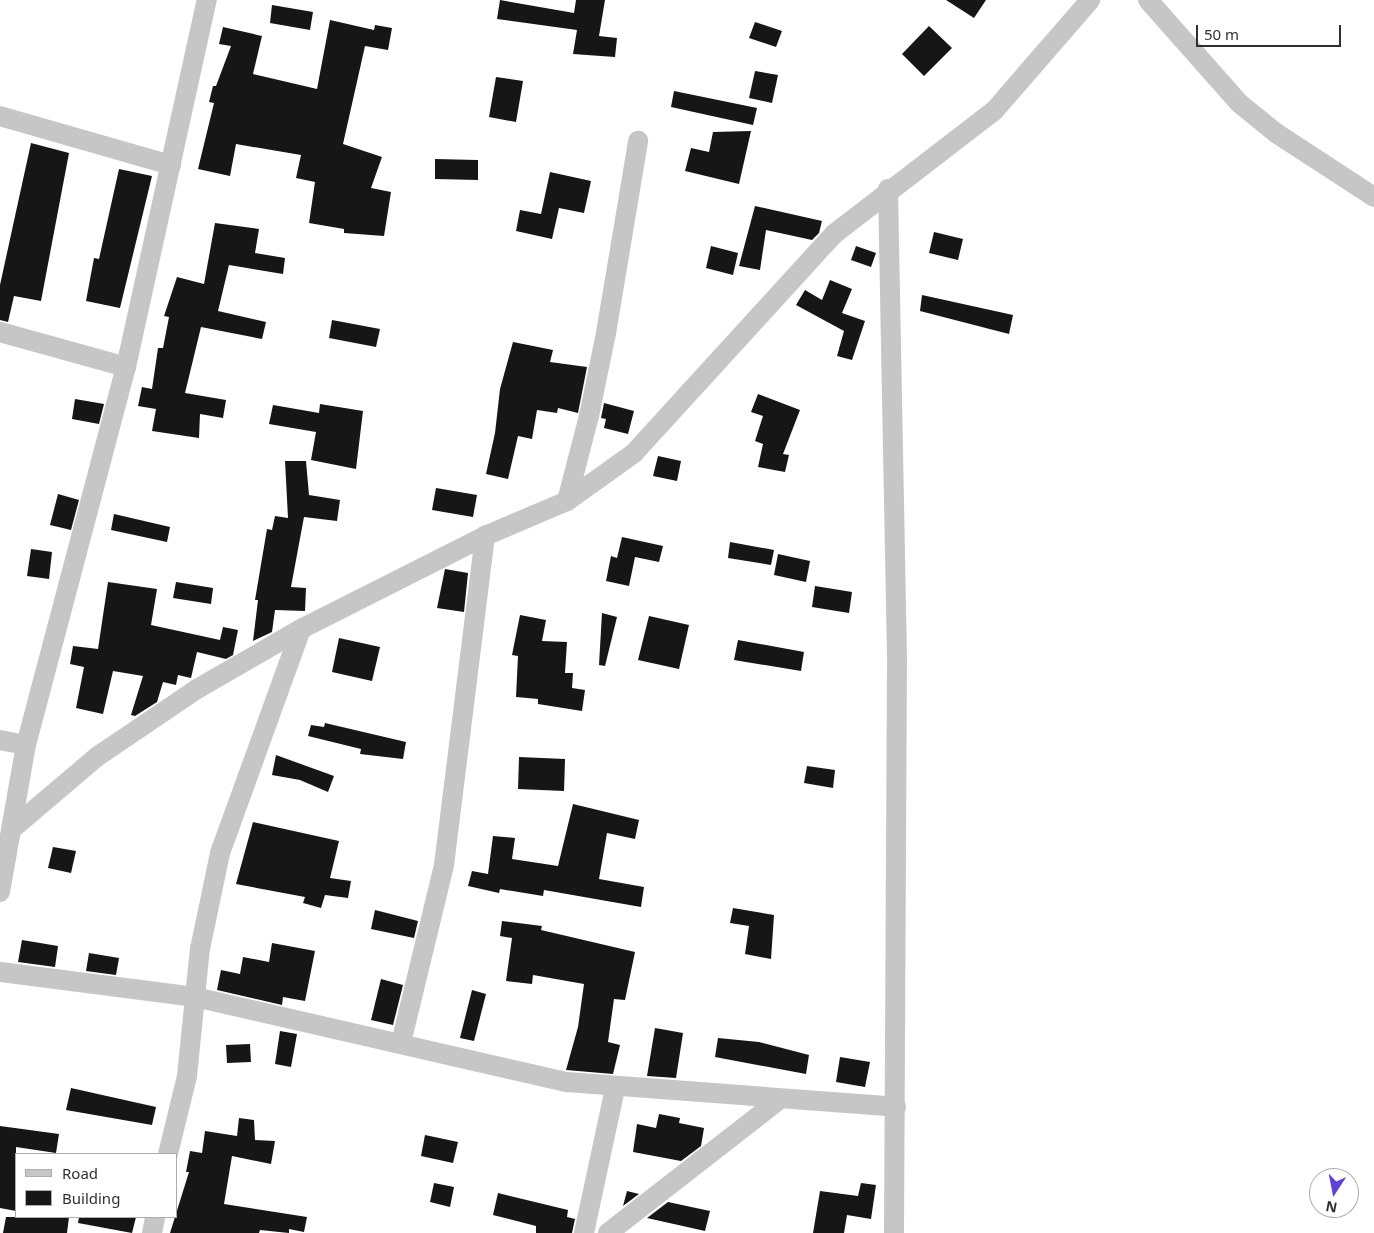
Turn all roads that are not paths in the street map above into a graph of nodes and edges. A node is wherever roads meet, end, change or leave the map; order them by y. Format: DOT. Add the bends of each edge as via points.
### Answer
graph roads {
  1 [pos="207,0"];
  2 [pos="1090,0"];
  3 [pos="1148,0"];
  4 [pos="0,116"];
  5 [pos="638,141"];
  6 [pos="170,165"];
  7 [pos="888,189"];
  8 [pos="1374,197"];
  9 [pos="0,332"];
  10 [pos="126,367"];
  11 [pos="567,501"];
  12 [pos="485,536"];
  13 [pos="301,629"];
  14 [pos="0,740"];
  15 [pos="26,745"];
  16 [pos="13,828"];
  17 [pos="0,892"];
  18 [pos="0,972"];
  19 [pos="195,997"];
  20 [pos="401,1043"];
  21 [pos="615,1088"];
  22 [pos="780,1100"];
  23 [pos="896,1107"];
  24 [pos="168,1153"];
  25 [pos="155,1218"];
  26 [pos="152,1233"];
  27 [pos="584,1233"];
  28 [pos="608,1233"];
  29 [pos="894,1233"];
  1 -- 6 [label="street"];
  2 -- 7 [label="street" via="994,111"];
  3 -- 8 [label="street" via="1239,103 1276,133"];
  4 -- 6 [label="street"];
  5 -- 11 [label="street" via="606,333"];
  6 -- 10 [label="street"];
  7 -- 11 [label="street" via="834,234 634,453"];
  7 -- 23 [label="street" via="897,660"];
  9 -- 10 [label="street"];
  10 -- 15 [label="street"];
  11 -- 12 [label="street"];
  12 -- 13 [label="street"];
  12 -- 20 [label="street" via="444,865"];
  13 -- 16 [label="street" via="197,689 98,756"];
  13 -- 19 [label="street" via="220,853 200,949"];
  14 -- 15 [label="street"];
  15 -- 16 [label="street"];
  16 -- 17 [label="street"];
  18 -- 19 [label="street"];
  19 -- 20 [label="street"];
  19 -- 24 [label="street" via="186,1076"];
  20 -- 21 [label="street" via="567,1082"];
  21 -- 22 [label="street"];
  21 -- 27 [label="street"];
  22 -- 23 [label="street"];
  22 -- 28 [label="street"];
  23 -- 29 [label="street"];
  25 -- 26 [label="street"];
}
